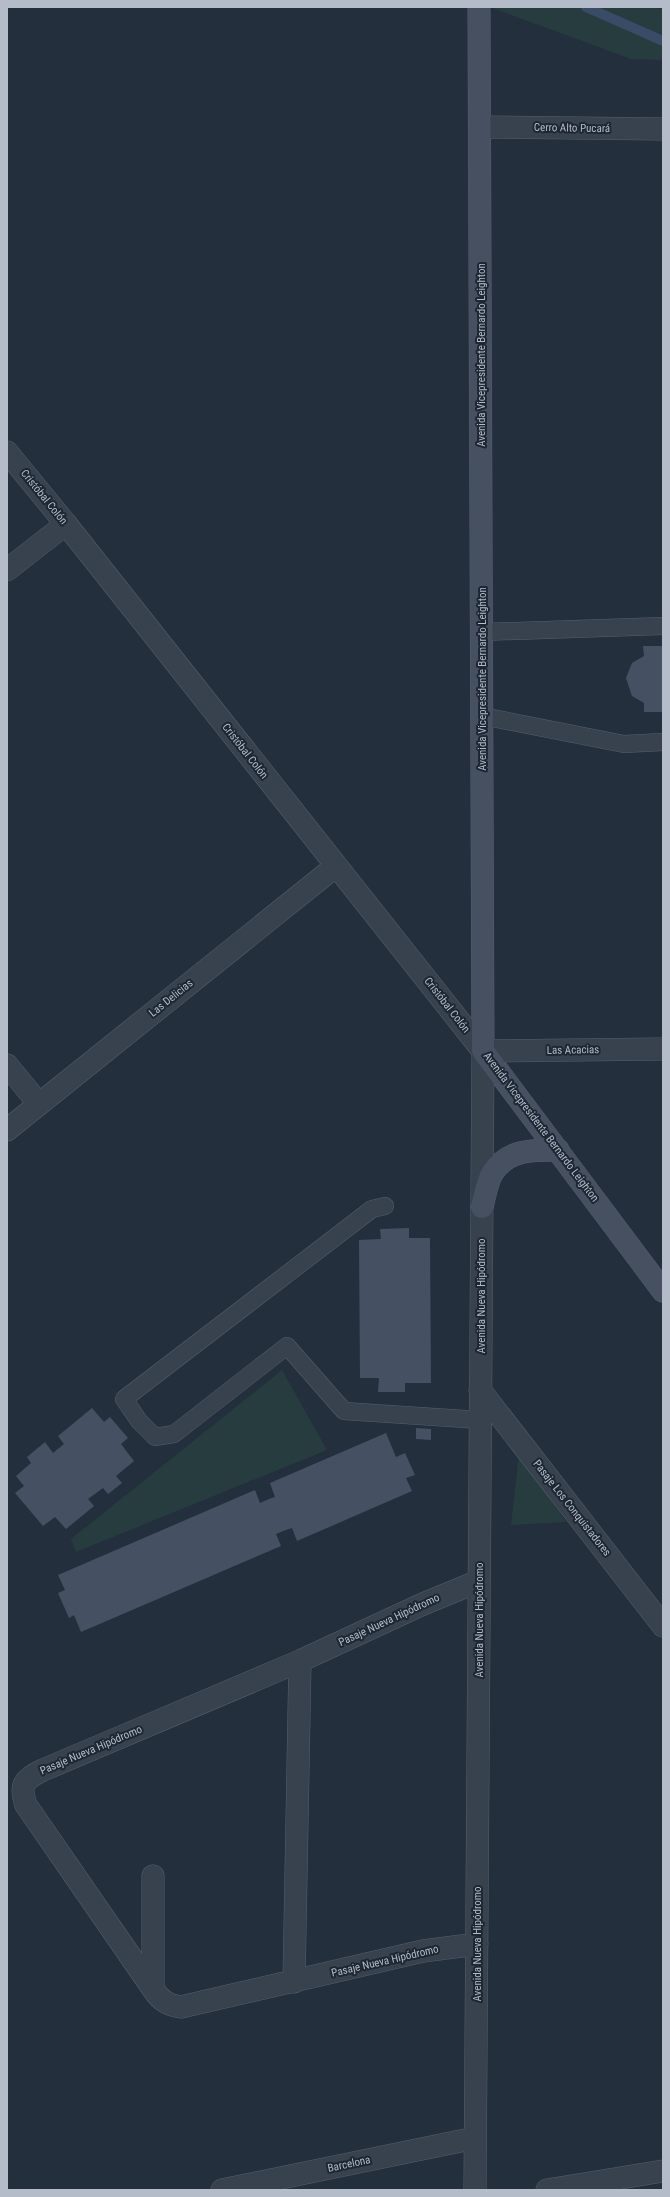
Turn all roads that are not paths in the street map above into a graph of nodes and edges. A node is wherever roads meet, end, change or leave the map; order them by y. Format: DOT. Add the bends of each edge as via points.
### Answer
graph roads {
  1 [pos="479,7"];
  2 [pos="481,127"];
  3 [pos="663,129"];
  4 [pos="7,452"];
  5 [pos="66,524"];
  6 [pos="7,570"];
  7 [pos="663,626"];
  8 [pos="482,632"];
  9 [pos="482,716"];
  10 [pos="663,742"];
  11 [pos="336,866"];
  12 [pos="663,1049"];
  13 [pos="483,1051"];
  14 [pos="7,1065"];
  15 [pos="39,1104"];
  16 [pos="7,1130"];
  17 [pos="558,1150"];
  18 [pos="385,1206"];
  19 [pos="482,1207"];
  20 [pos="663,1291"];
  21 [pos="480,1390"];
  22 [pos="480,1420"];
  23 [pos="479,1581"];
  24 [pos="663,1626"];
  25 [pos="300,1662"];
  26 [pos="153,1876"];
  27 [pos="477,1944"];
  28 [pos="294,1982"];
  29 [pos="153,1990"];
  30 [pos="475,2138"];
  31 [pos="660,2178"];
  32 [pos="222,2190"];
  33 [pos="475,2190"];
  34 [pos="547,2190"];
  1 -- 2 [label="main road, Avenida Vicepresidente Bernardo Leighton"];
  2 -- 3 [label="street, Cerro Alto Pucará"];
  2 -- 8 [label="main road, Avenida Vicepresidente Bernardo Leighton"];
  4 -- 5 [label="street, Cristóbal Colón"];
  5 -- 6 [label="street"];
  5 -- 11 [label="street, Cristóbal Colón"];
  7 -- 8 [label="lane"];
  8 -- 9 [label="main road, Avenida Vicepresidente Bernardo Leighton"];
  9 -- 10 [label="lane" via="624,744"];
  9 -- 13 [label="main road, Avenida Vicepresidente Bernardo Leighton"];
  11 -- 13 [label="street, Cristóbal Colón"];
  11 -- 15 [label="street, Las Delicias"];
  12 -- 13 [label="street, Las Acacias"];
  13 -- 17 [label="main road, Avenida Vicepresidente Bernardo Leighton"];
  13 -- 19 [label="street, Avenida Nueva Hipódromo"];
  14 -- 15 [label="street"];
  15 -- 16 [label="street, Las Delicias"];
  17 -- 19 [label="main road" via="529,1150 500,1164 493,1173"];
  17 -- 20 [label="main road, Avenida Vicepresidente Bernardo Leighton"];
  18 -- 22 [label="lane" via="372,1210 124,1399 139,1421 155,1437 174,1434 287,1346 344,1411"];
  19 -- 21 [label="street, Avenida Nueva Hipódromo"];
  21 -- 22 [label="street, Avenida Nueva Hipódromo"];
  21 -- 24 [label="street, Pasaje Los Conquistadores"];
  22 -- 23 [label="street, Avenida Nueva Hipódromo"];
  23 -- 25 [label="street, Pasaje Nueva Hipódromo" via="423,1604"];
  23 -- 27 [label="street, Avenida Nueva Hipódromo"];
  25 -- 28 [label="street"];
  25 -- 29 [label="street, Pasaje Nueva Hipódromo" via="43,1770 32,1775 23,1787 22,1794 26,1806"];
  26 -- 29 [label="street"];
  27 -- 28 [label="street, Pasaje Nueva Hipódromo" via="423,1951"];
  27 -- 30 [label="street, Avenida Nueva Hipódromo"];
  28 -- 29 [label="street, Pasaje Nueva Hipódromo" via="182,2007 168,2005"];
  30 -- 32 [label="street, Barcelona"];
  30 -- 33 [label="street, Avenida Nueva Hipódromo"];
  31 -- 34 [label="street"];
}
